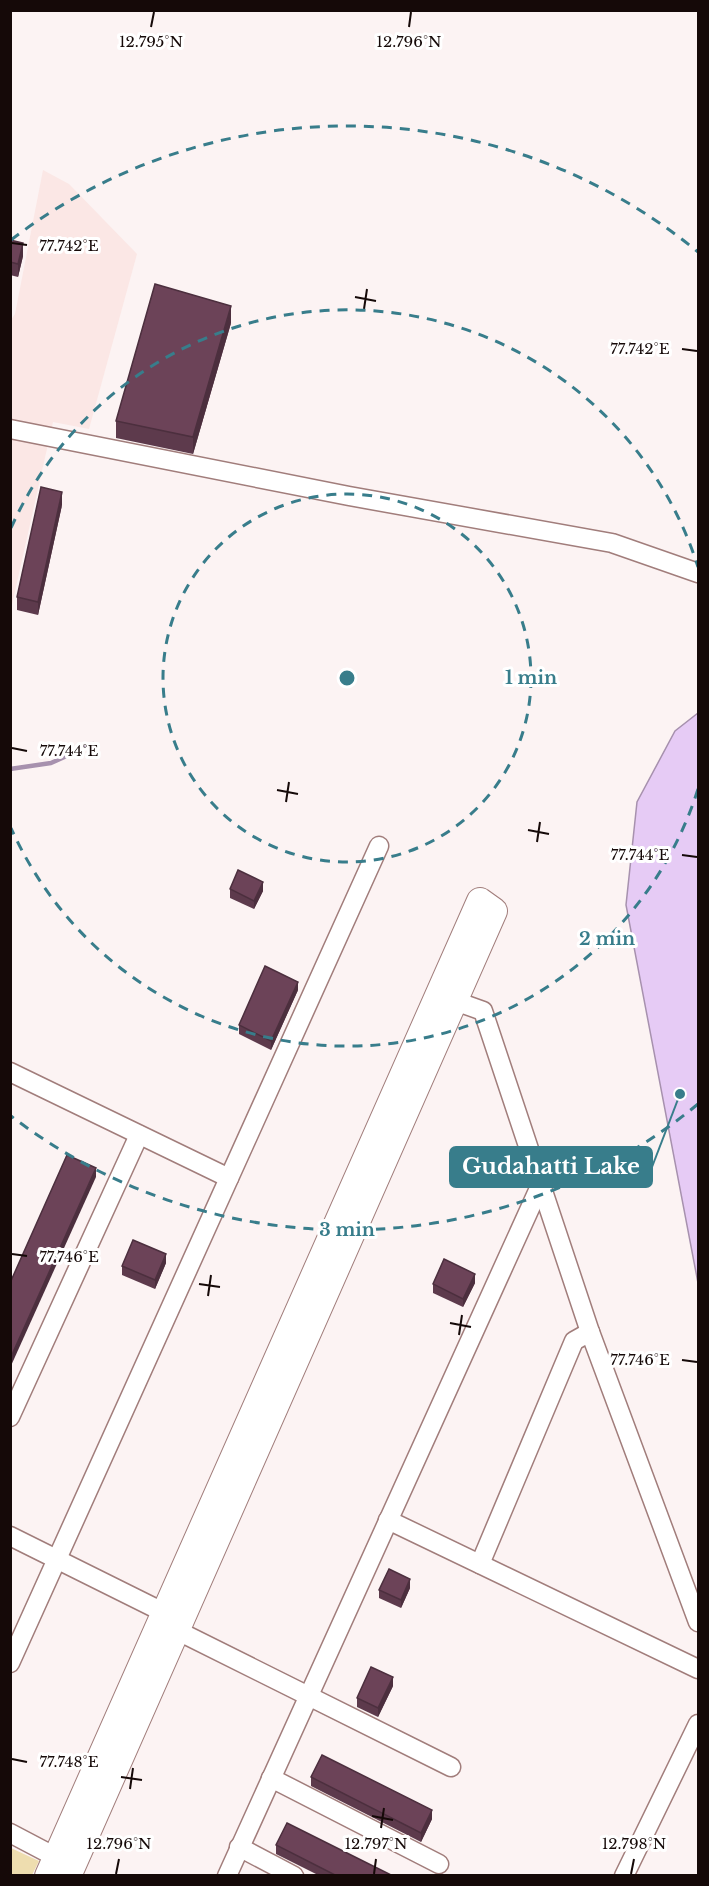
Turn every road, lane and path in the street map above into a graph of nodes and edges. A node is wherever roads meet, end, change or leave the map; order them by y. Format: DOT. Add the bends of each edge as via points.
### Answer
graph roads {
  1 [pos="10,429"];
  2 [pos="699,573"];
  3 [pos="379,846"];
  4 [pos="455,1001"];
  5 [pos="10,1072"];
  6 [pos="139,1134"];
  7 [pos="229,1178"];
  8 [pos="541,1184"];
  9 [pos="590,1332"];
  10 [pos="10,1417"];
  11 [pos="388,1520"];
  12 [pos="10,1536"];
  13 [pos="57,1559"];
  14 [pos="480,1564"];
  15 [pos="174,1621"];
  16 [pos="699,1622"];
  17 [pos="10,1663"];
  18 [pos="699,1669"];
  19 [pos="309,1696"];
  20 [pos="699,1724"];
  21 [pos="451,1767"];
  22 [pos="271,1778"];
  23 [pos="10,1833"];
  24 [pos="239,1847"];
  25 [pos="439,1864"];
  26 [pos="61,1868"];
  27 [pos="227,1875"];
  28 [pos="294,1875"];
  29 [pos="624,1875"];
  1 -- 2 [label="street" via="612,543"];
  3 -- 7 [label="street"];
  4 -- 8 [label="street" via="483,1011"];
  4 -- 15 [label="street"];
  4 -- 15 [label="street" via="494,911 480,901"];
  5 -- 6 [label="street"];
  6 -- 7 [label="street"];
  6 -- 10 [label="street"];
  7 -- 13 [label="street"];
  8 -- 9 [label="street"];
  8 -- 11 [label="street"];
  9 -- 14 [label="street" via="574,1341"];
  9 -- 16 [label="street"];
  11 -- 14 [label="street"];
  11 -- 19 [label="street"];
  12 -- 13 [label="street"];
  13 -- 15 [label="street"];
  13 -- 17 [label="street"];
  14 -- 18 [label="street"];
  15 -- 19 [label="street"];
  15 -- 26 [label="street"];
  19 -- 21 [label="street"];
  19 -- 22 [label="street"];
  20 -- 29 [label="street"];
  22 -- 24 [label="street"];
  22 -- 25 [label="street"];
  23 -- 26 [label="street"];
  24 -- 27 [label="street"];
  24 -- 28 [label="street"];
}
